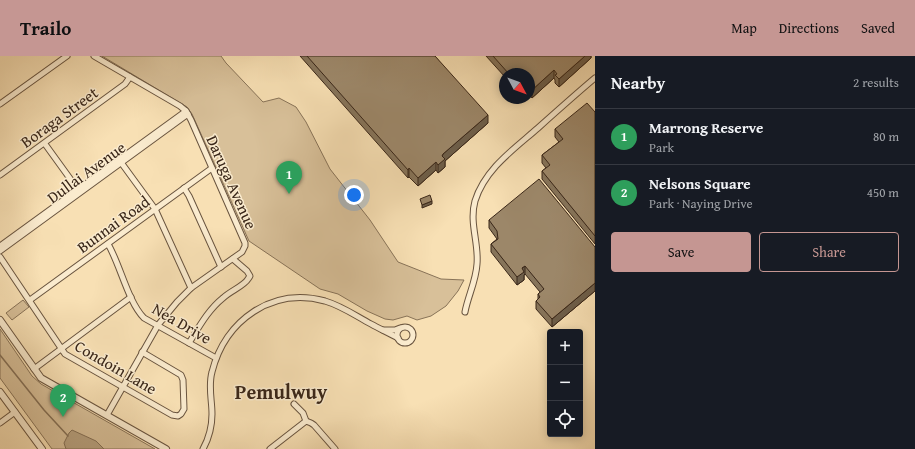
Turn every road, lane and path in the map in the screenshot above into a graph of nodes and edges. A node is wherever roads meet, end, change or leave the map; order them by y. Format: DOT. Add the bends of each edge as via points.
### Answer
graph roads {
  1 [pos="67,56"];
  2 [pos="94,56"];
  3 [pos="130,77"];
  4 [pos="595,78"];
  5 [pos="0,104"];
  6 [pos="187,113"];
  7 [pos="44,144"];
  8 [pos="120,162"];
  9 [pos="212,168"];
  10 [pos="0,175"];
  11 [pos="184,188"];
  12 [pos="79,191"];
  13 [pos="155,209"];
  14 [pos="108,244"];
  15 [pos="0,246"];
  16 [pos="0,251"];
  17 [pos="0,257"];
  18 [pos="233,259"];
  19 [pos="221,268"];
  20 [pos="191,288"];
  21 [pos="131,297"];
  22 [pos="30,300"];
  23 [pos="465,312"];
  24 [pos="0,320"];
  25 [pos="158,325"];
  26 [pos="400,328"];
  27 [pos="383,330"];
  28 [pos="398,338"];
  29 [pos="189,343"];
  30 [pos="61,348"];
  31 [pos="142,352"];
  32 [pos="216,358"];
  33 [pos="34,369"];
  34 [pos="123,387"];
  35 [pos="0,392"];
  36 [pos="294,404"];
  37 [pos="15,412"];
  38 [pos="107,416"];
  39 [pos="306,421"];
  40 [pos="0,423"];
  41 [pos="42,449"];
  42 [pos="166,449"];
  43 [pos="204,449"];
  44 [pos="270,449"];
  45 [pos="335,449"];
  1 -- 5 [label="street"];
  2 -- 3 [label="street"];
  3 -- 6 [label="street" via="180,106"];
  3 -- 7 [label="street, Boraga Street" via="125,84"];
  4 -- 23 [label="street" via="504,158 487,176 480,188 472,222 477,265"];
  6 -- 8 [label="street, Dullai Avenue"];
  6 -- 9 [label="street, Daruga Avenue"];
  7 -- 10 [label="street, Boraga Street"];
  7 -- 12 [label="street"];
  8 -- 12 [label="street, Dullai Avenue"];
  8 -- 13 [label="street"];
  9 -- 11 [label="street, Bunnai Road"];
  9 -- 18 [label="street, Daruga Avenue" via="245,243 242,252"];
  11 -- 13 [label="street, Bunnai Road"];
  11 -- 19 [label="street"];
  12 -- 15 [label="street, Dullai Avenue"];
  12 -- 16 [label="street, Dullai Avenue"];
  13 -- 14 [label="street, Bunnai Road"];
  13 -- 20 [label="street"];
  14 -- 21 [label="street, Nea Drive"];
  14 -- 22 [label="street, Bunnai Road"];
  17 -- 22 [label="street, Condoin Lane"];
  18 -- 19 [label="street, Daruga Avenue"];
  18 -- 29 [label="street" via="250,276 215,305"];
  19 -- 20 [label="street, Daruga Avenue"];
  20 -- 25 [label="street, Daruga Avenue"];
  21 -- 25 [label="street, Nea Drive" via="141,315"];
  21 -- 30 [label="street"];
  22 -- 30 [label="street, Condoin Lane"];
  24 -- 33 [label="street"];
  25 -- 29 [label="street, Nea Drive"];
  25 -- 31 [label="street, Daruga Avenue"];
  26 -- 27 [label="street"];
  26 -- 28 [label="street"];
  26 -- 28 [label="street" via="408,327 414,335 407,343"];
  27 -- 28 [label="street"];
  27 -- 32 [label="street" via="327,302 296,298 284,300 260,308 238,324 228,335"];
  29 -- 32 [label="street, Nea Drive"];
  30 -- 33 [label="street"];
  30 -- 34 [label="street, Condoin Lane" via="65,354"];
  31 -- 34 [label="street, Daruga Avenue"];
  31 -- 34 [label="street, Condoin Lane" via="181,375 184,412 178,416 172,415"];
  32 -- 43 [label="street" via="211,374 210,435"];
  33 -- 38 [label="street" via="41,378"];
  34 -- 38 [label="street, Daruga Avenue"];
  35 -- 37 [label="street"];
  36 -- 39 [label="street" via="303,413"];
  37 -- 40 [label="street"];
  37 -- 41 [label="street"];
  38 -- 42 [label="street"];
  39 -- 44 [label="street"];
  39 -- 45 [label="street" via="314,425"];
}
